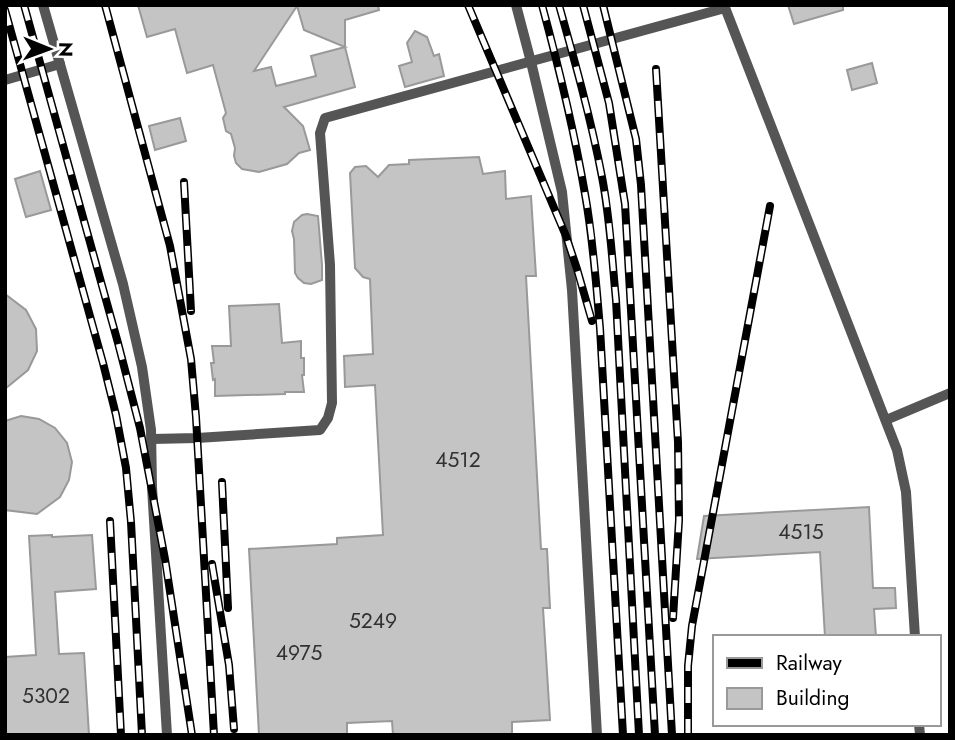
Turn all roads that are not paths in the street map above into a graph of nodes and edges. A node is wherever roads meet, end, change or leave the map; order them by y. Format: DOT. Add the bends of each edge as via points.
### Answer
graph roads {
  1 [pos="43,5"];
  2 [pos="516,5"];
  3 [pos="725,7"];
  4 [pos="531,62"];
  5 [pos="60,64"];
  6 [pos="5,80"];
  7 [pos="950,393"];
  8 [pos="886,420"];
  9 [pos="152,439"];
  10 [pos="915,635"];
  11 [pos="167,735"];
  12 [pos="597,735"];
  1 -- 5 [label="lane"];
  2 -- 4 [label="lane"];
  3 -- 4 [label="lane"];
  3 -- 8 [label="lane"];
  4 -- 9 [label="lane" via="325,118 320,133 330,265 332,403 320,430"];
  4 -- 12 [label="lane" via="562,192 572,290"];
  5 -- 6 [label="lane"];
  5 -- 9 [label="lane" via="123,284"];
  7 -- 8 [label="lane"];
  8 -- 10 [label="lane" via="906,492"];
  9 -- 11 [label="lane"];
}
